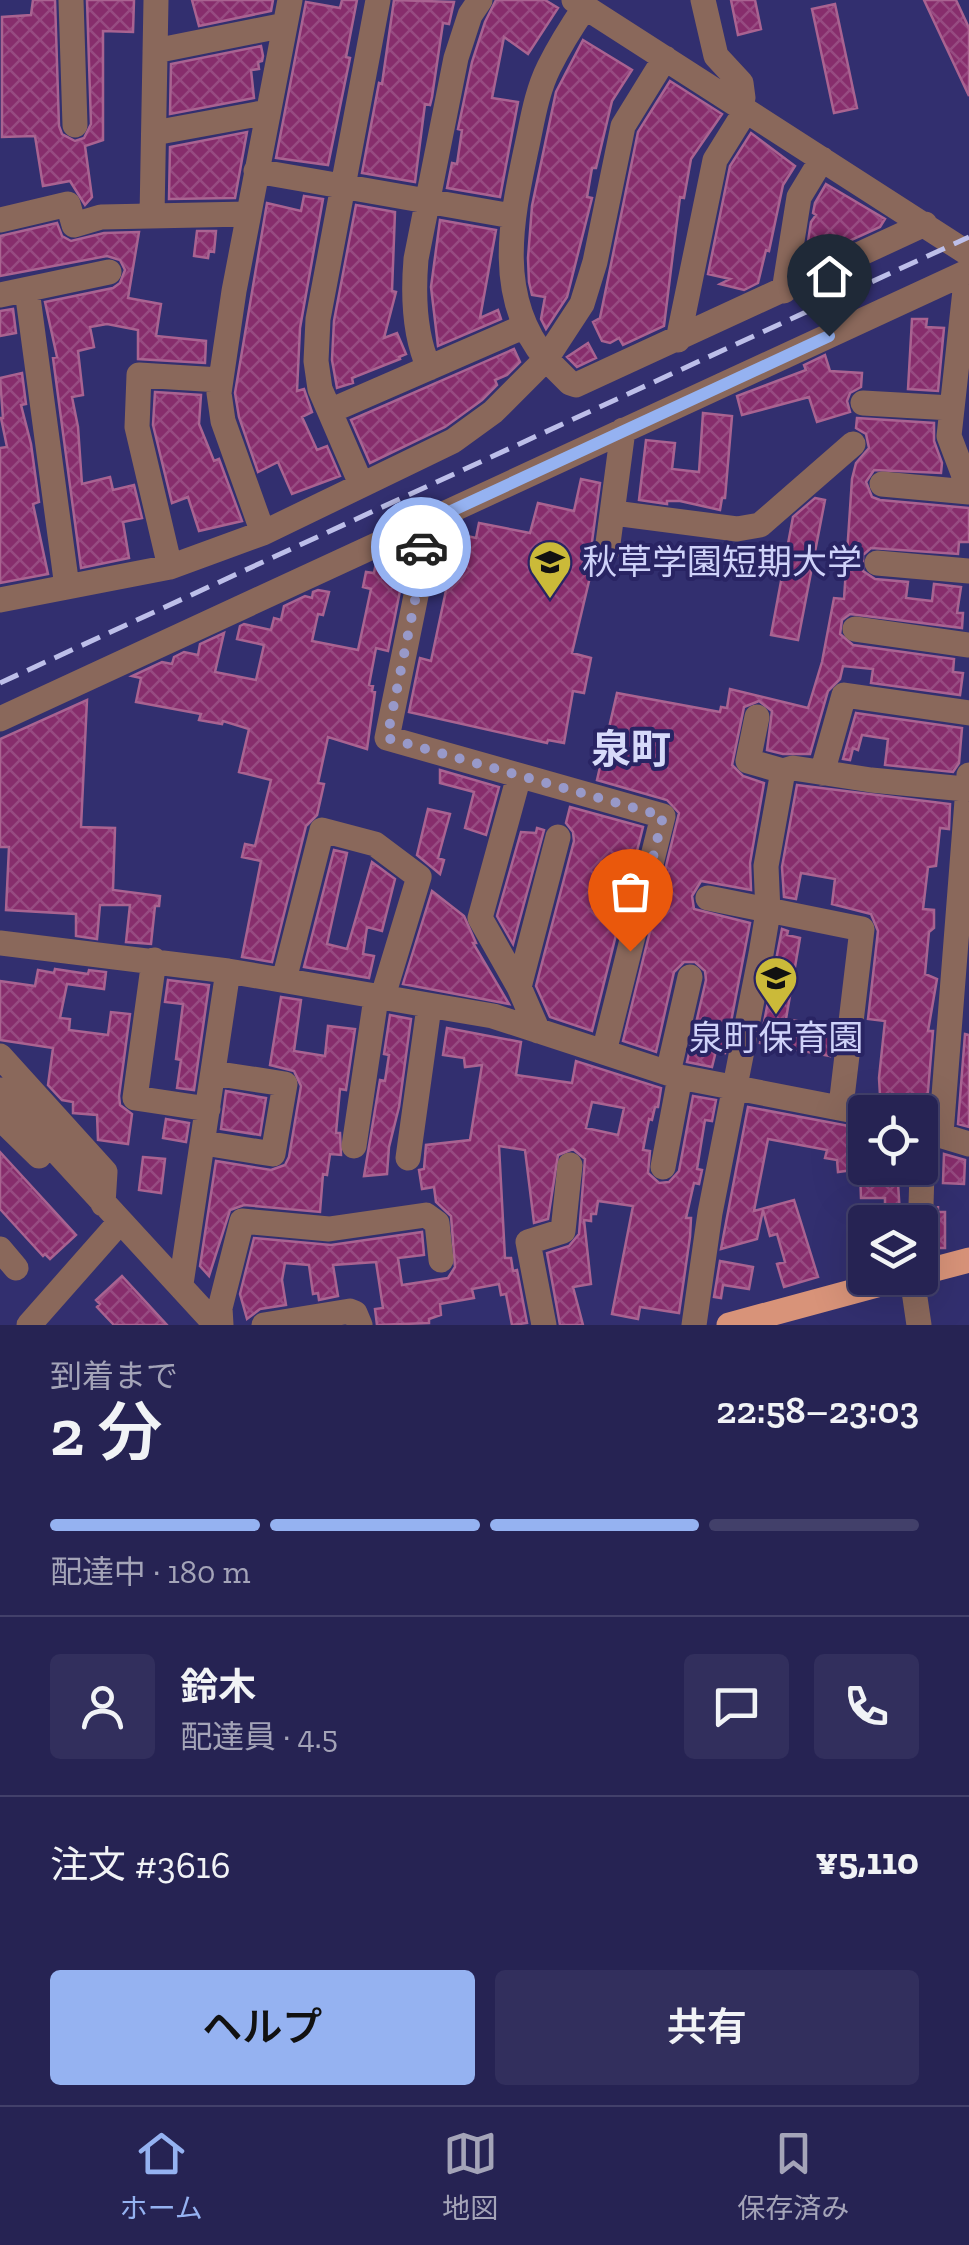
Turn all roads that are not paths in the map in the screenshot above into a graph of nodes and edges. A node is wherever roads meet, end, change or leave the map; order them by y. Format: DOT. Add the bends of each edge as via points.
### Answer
graph roads {
  1 [pos="70,0"];
  2 [pos="156,0"];
  3 [pos="378,0"];
  4 [pos="480,0"];
  5 [pos="703,0"];
  6 [pos="579,4"];
  7 [pos="288,13"];
  8 [pos="155,52"];
  9 [pos="665,58"];
  10 [pos="735,102"];
  11 [pos="268,112"];
  12 [pos="75,125"];
  13 [pos="154,133"];
  14 [pos="822,159"];
  15 [pos="256,170"];
  16 [pos="344,186"];
  17 [pos="427,201"];
  18 [pos="248,214"];
  19 [pos="152,216"];
  20 [pos="512,216"];
  21 [pos="0,220"];
  22 [pos="925,224"];
  23 [pos="968,266"];
  24 [pos="109,272"];
  25 [pos="27,290"];
  26 [pos="784,291"];
  27 [pos="0,295"];
  28 [pos="525,326"];
  29 [pos="678,340"];
  30 [pos="546,359"];
  31 [pos="429,368"];
  32 [pos="220,380"];
  33 [pos="863,404"];
  34 [pos="952,408"];
  35 [pos="330,411"];
  36 [pos="622,430"];
  37 [pos="853,444"];
  38 [pos="361,484"];
  39 [pos="882,484"];
  40 [pos="969,491"];
  41 [pos="614,513"];
  42 [pos="421,525"];
  43 [pos="263,533"];
  44 [pos="607,551"];
  45 [pos="877,563"];
  46 [pos="170,567"];
  47 [pos="969,571"];
  48 [pos="66,587"];
  49 [pos="0,600"];
  50 [pos="854,629"];
  51 [pos="969,645"];
  52 [pos="969,713"];
  53 [pos="756,717"];
  54 [pos="0,719"];
  55 [pos="783,772"];
  56 [pos="822,773"];
  57 [pos="518,776"];
  58 [pos="967,781"];
  59 [pos="558,837"];
  60 [pos="708,898"];
  61 [pos="768,912"];
  62 [pos="0,943"];
  63 [pos="154,960"];
  64 [pos="228,970"];
  65 [pos="690,977"];
  66 [pos="284,980"];
  67 [pos="520,987"];
  68 [pos="379,999"];
  69 [pos="429,1006"];
  70 [pos="538,1031"];
  71 [pos="604,1052"];
  72 [pos="0,1056"];
  73 [pos="214,1073"];
  74 [pos="674,1075"];
  75 [pos="0,1090"];
  76 [pos="736,1090"];
  77 [pos="854,1095"];
  78 [pos="934,1095"];
  79 [pos="208,1109"];
  80 [pos="848,1109"];
  81 [pos="0,1118"];
  82 [pos="938,1134"];
  83 [pos="204,1143"];
  84 [pos="969,1144"];
  85 [pos="354,1146"];
  86 [pos="408,1158"];
  87 [pos="570,1165"];
  88 [pos="663,1167"];
  89 [pos="111,1214"];
  90 [pos="440,1260"];
  91 [pos="969,1260"];
  92 [pos="938,1269"];
  93 [pos="181,1284"];
  94 [pos="848,1293"];
  95 [pos="914,1295"];
  96 [pos="30,1325"];
  97 [pos="218,1325"];
  98 [pos="264,1325"];
  99 [pos="360,1325"];
  100 [pos="544,1325"];
  101 [pos="694,1325"];
  102 [pos="730,1325"];
  103 [pos="918,1325"];
  1 -- 12 [label="street"];
  2 -- 8 [label="street"];
  3 -- 16 [label="street"];
  4 -- 17 [label="street" via="456,58"];
  5 -- 10 [label="street" via="716,56 740,83 743,98"];
  6 -- 9 [label="street"];
  6 -- 20 [label="street" via="538,98"];
  7 -- 8 [label="street"];
  7 -- 11 [label="street"];
  8 -- 13 [label="street"];
  9 -- 10 [label="street"];
  9 -- 30 [label="street" via="623,126 582,304"];
  10 -- 14 [label="street"];
  10 -- 29 [label="street" via="714,160"];
  11 -- 13 [label="street"];
  11 -- 15 [label="street"];
  13 -- 19 [label="street"];
  14 -- 22 [label="street"];
  14 -- 26 [label="street" via="799,197"];
  15 -- 16 [label="street"];
  15 -- 18 [label="street"];
  16 -- 17 [label="street"];
  16 -- 35 [label="street" via="318,320 316,360"];
  17 -- 20 [label="street"];
  17 -- 31 [label="street" via="414,287"];
  18 -- 19 [label="street"];
  18 -- 32 [label="street"];
  19 -- 21 [label="street" via="74,225 68,204"];
  20 -- 28 [label="street" via="513,286"];
  22 -- 23 [label="street"];
  22 -- 26 [label="street"];
  23 -- 34 [label="street"];
  23 -- 36 [label="street"];
  24 -- 25 [label="street"];
  25 -- 27 [label="street"];
  25 -- 48 [label="street"];
  26 -- 29 [label="street"];
  28 -- 30 [label="street"];
  28 -- 31 [label="street"];
  29 -- 30 [label="street" via="576,385"];
  30 -- 38 [label="street" via="469,430"];
  31 -- 35 [label="street"];
  32 -- 43 [label="street" via="223,422"];
  32 -- 46 [label="street" via="140,375 137,427"];
  33 -- 34 [label="street"];
  34 -- 40 [label="street" via="949,436"];
  35 -- 38 [label="street"];
  36 -- 41 [label="street"];
  36 -- 42 [label="street"];
  37 -- 41 [label="street" via="760,525 737,529"];
  38 -- 43 [label="street"];
  39 -- 40 [label="street"];
  41 -- 44 [label="street"];
  42 -- 54 [label="street"];
  42 -- 57 [label="street" via="422,566 387,738"];
  43 -- 46 [label="street"];
  45 -- 47 [label="street"];
  46 -- 48 [label="street"];
  48 -- 49 [label="street"];
  50 -- 51 [label="street"];
  52 -- 56 [label="street" via="844,695"];
  53 -- 55 [label="street" via="748,761"];
  55 -- 56 [label="street"];
  55 -- 61 [label="street" via="766,866"];
  56 -- 58 [label="street"];
  57 -- 67 [label="street" via="480,918"];
  57 -- 71 [label="street" via="663,816"];
  58 -- 78 [label="street"];
  59 -- 67 [label="street"];
  60 -- 61 [label="street"];
  61 -- 76 [label="street"];
  61 -- 77 [label="street" via="862,929"];
  62 -- 63 [label="street"];
  63 -- 64 [label="street"];
  63 -- 79 [label="street" via="135,1098"];
  64 -- 66 [label="street"];
  64 -- 73 [label="street"];
  65 -- 74 [label="street"];
  66 -- 68 [label="street"];
  66 -- 68 [label="street" via="322,830 375,844 418,876"];
  67 -- 70 [label="street"];
  68 -- 69 [label="street"];
  68 -- 85 [label="street"];
  69 -- 70 [label="street"];
  69 -- 86 [label="street"];
  70 -- 71 [label="street"];
  71 -- 74 [label="street"];
  72 -- 89 [label="street" via="105,1172"];
  73 -- 79 [label="street"];
  73 -- 83 [label="street" via="284,1084 273,1154"];
  74 -- 76 [label="street"];
  74 -- 88 [label="street"];
  75 -- 89 [label="street"];
  76 -- 80 [label="street"];
  76 -- 101 [label="street"];
  79 -- 83 [label="street"];
  81 -- 89 [label="street"];
  82 -- 84 [label="street"];
  83 -- 93 [label="street"];
  87 -- 100 [label="street" via="562,1232 528,1242"];
  89 -- 93 [label="street"];
  89 -- 96 [label="street"];
  90 -- 97 [label="street" via="437,1223 426,1215 329,1229 242,1221"];
  91 -- 92 [label="main road"];
  93 -- 97 [label="street"];
  94 -- 102 [label="main road"];
  95 -- 103 [label="street"];
  98 -- 99 [label="street" via="350,1311"];
}
